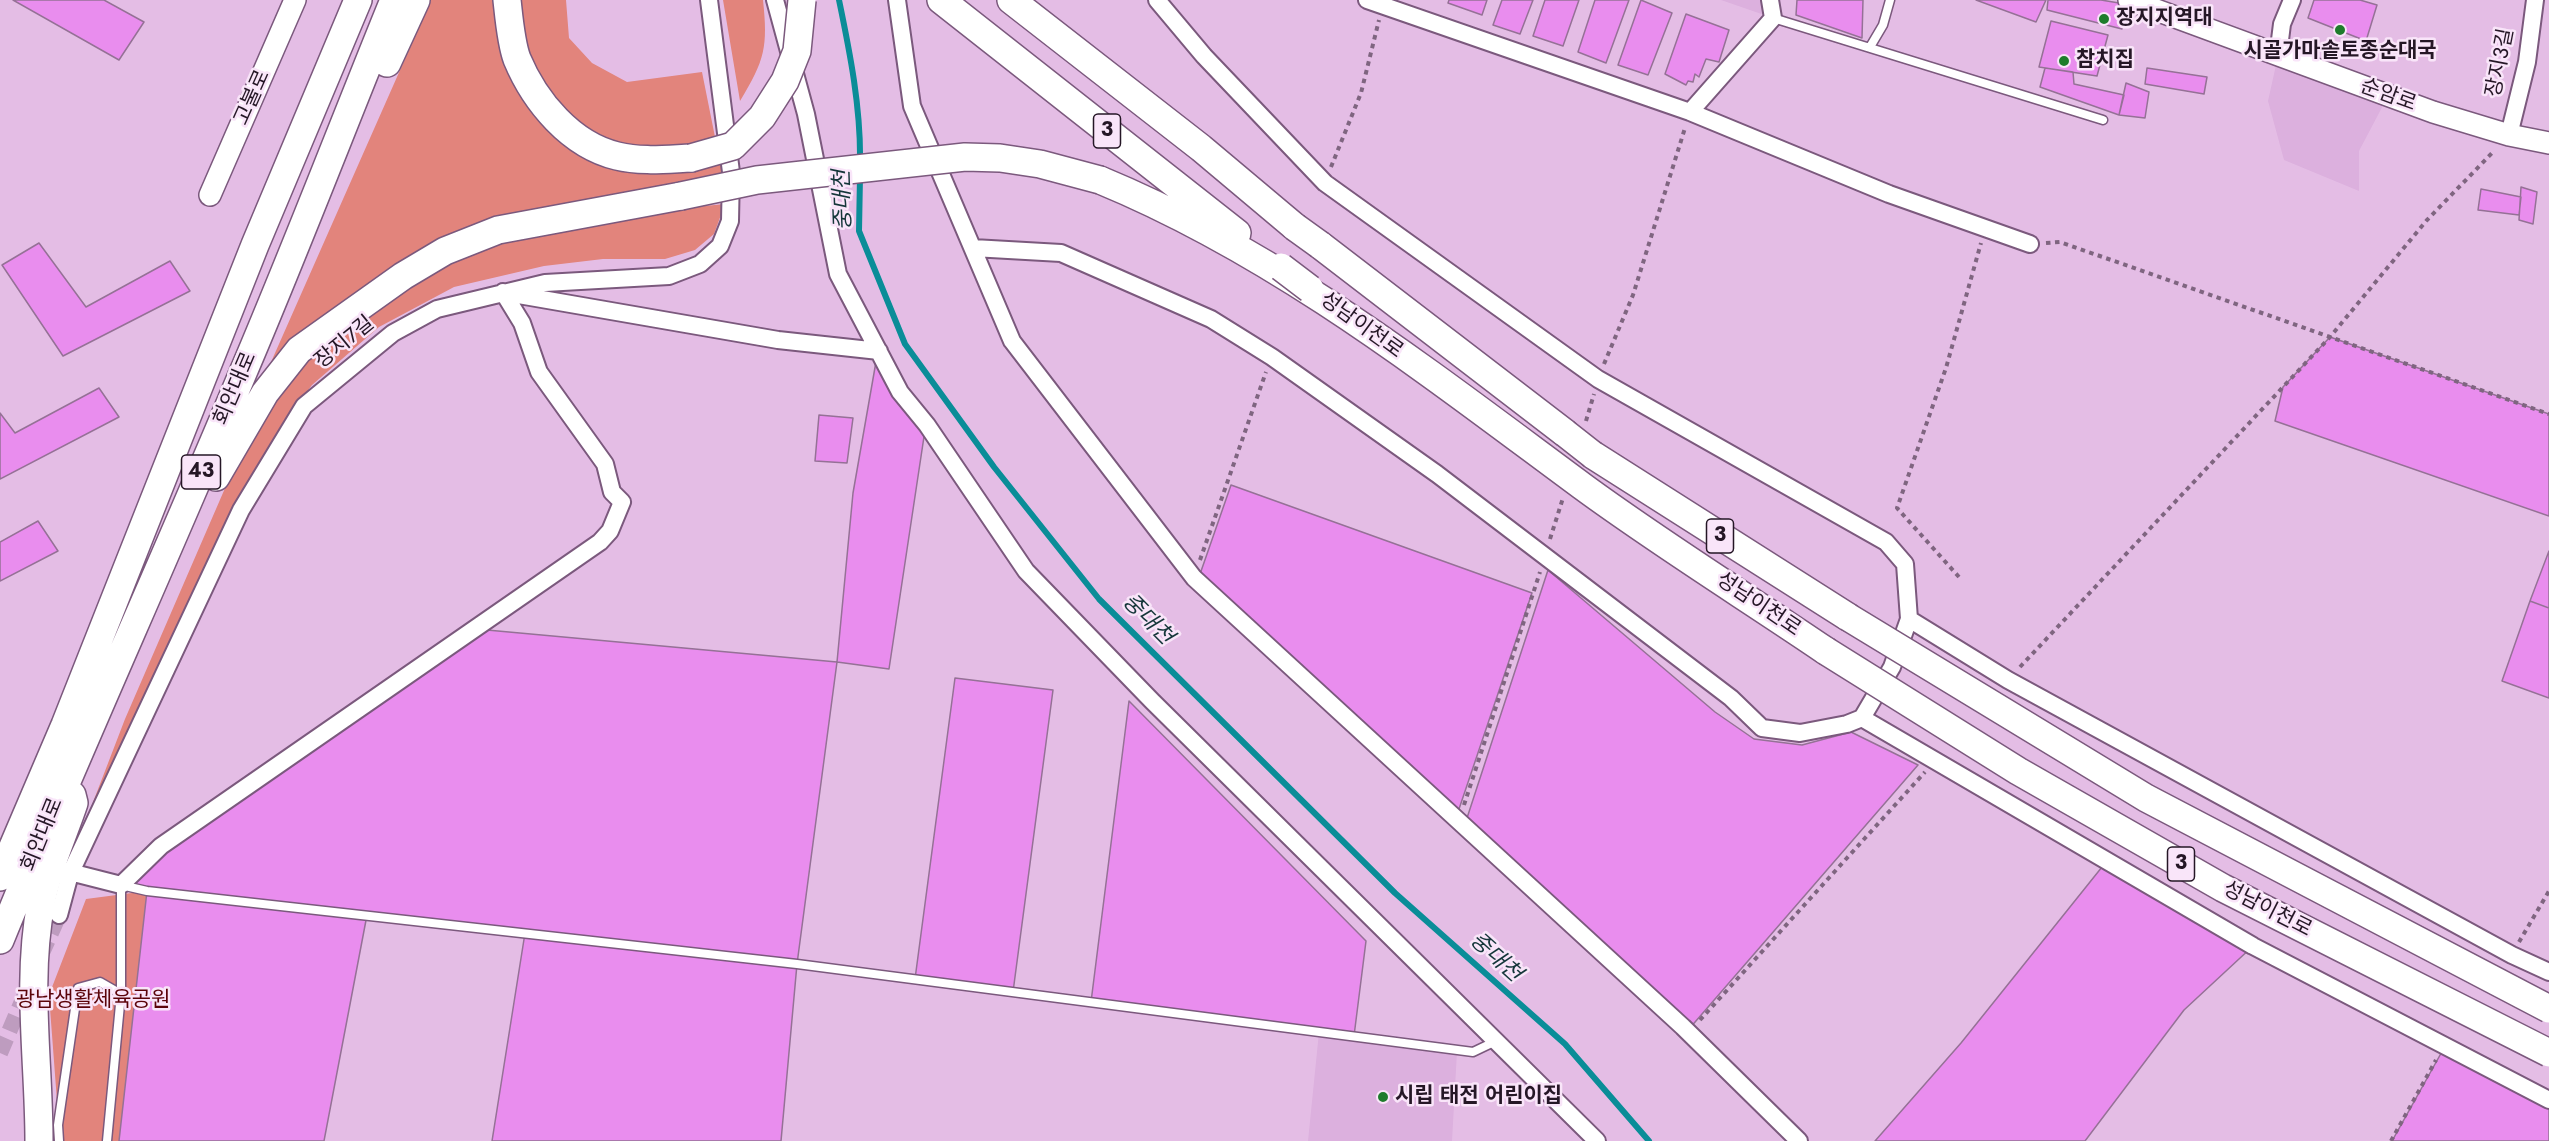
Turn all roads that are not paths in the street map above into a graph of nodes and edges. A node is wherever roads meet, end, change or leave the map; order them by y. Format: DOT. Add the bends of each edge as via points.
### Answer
graph roads {
  1 [pos="295,0"];
  2 [pos="358,0"];
  3 [pos="394,0"];
  4 [pos="416,0"];
  5 [pos="507,0"];
  6 [pos="709,0"];
  7 [pos="774,0"];
  8 [pos="802,0"];
  9 [pos="897,0"];
  10 [pos="940,0"];
  11 [pos="1011,0"];
  12 [pos="1157,0"];
  13 [pos="1770,0"];
  14 [pos="1890,0"];
  15 [pos="2292,0"];
  16 [pos="2535,0"];
  17 [pos="2135,1"];
  18 [pos="1375,3"];
  19 [pos="1773,18"];
  20 [pos="1870,47"];
  21 [pos="2278,56"];
  22 [pos="1690,112"];
  23 [pos="2103,120"];
  24 [pos="2509,135"];
  25 [pos="2549,143"];
  26 [pos="210,195"];
  27 [pos="2030,244"];
  28 [pos="973,248"];
  29 [pos="1310,290"];
  30 [pos="503,292"];
  31 [pos="879,351"];
  32 [pos="244,372"];
  33 [pos="149,595"];
  34 [pos="1909,619"];
  35 [pos="1862,718"];
  36 [pos="68,775"];
  37 [pos="37,791"];
  38 [pos="0,843"];
  39 [pos="65,872"];
  40 [pos="0,877"];
  41 [pos="121,885"];
  42 [pos="59,915"];
  43 [pos="0,940"];
  44 [pos="2549,972"];
  45 [pos="121,994"];
  46 [pos="2549,1009"];
  47 [pos="1496,1041"];
  48 [pos="2549,1053"];
  49 [pos="2549,1100"];
  50 [pos="39,1141"];
  51 [pos="59,1141"];
  52 [pos="107,1141"];
  53 [pos="1597,1141"];
  54 [pos="1798,1141"];
  1 -- 26 [label="street, 고불로"];
  2 -- 37 [label="highway, 회안대로 / 43" via="255,245"];
  3 -- 32 [label="highway, 회안대로 / 43"];
  4 -- 32 [label="highway"];
  5 -- 8 [label="highway, bridge" via="517,58 540,103 577,138 616,156 654,160 691,158 733,146 762,117 786,81 797,51"];
  6 -- 30 [label="street, 장지7길" via="731,172 730,221 720,246 700,264 669,276 545,283"];
  7 -- 31 [label="street" via="806,114 838,274"];
  9 -- 28 [label="street" via="912,106"];
  10 -- 29 [label="highway, 성남이천로 / 3, bridge"];
  11 -- 46 [label="highway, 성남이천로 / 3, bridge" via="1201,148 1295,227 1593,455 1848,617 2146,798"];
  12 -- 34 [label="street" via="1204,56 1324,183 1598,379 1886,542 1905,564"];
  13 -- 19 [label="street"];
  14 -- 20 [label="lane" via="1883,25"];
  15 -- 21 [label="street" via="2282,24"];
  16 -- 24 [label="street, 장지3길" via="2527,62"];
  17 -- 21 [label="street, 순암로"];
  18 -- 22 [label="street"];
  19 -- 20 [label="lane"];
  19 -- 22 [label="street"];
  20 -- 23 [label="lane"];
  21 -- 24 [label="street, 순암로"];
  22 -- 27 [label="street" via="1889,194"];
  24 -- 25 [label="street, 순암로"];
  28 -- 35 [label="street" via="1061,253 1211,319 1272,357 1437,474 1731,698 1762,728 1800,733"];
  28 -- 54 [label="street" via="1012,341 1194,578 1689,1032"];
  29 -- 33 [label="highway, bridge" via="1170,210 1100,180 1000,158 965,157 757,180 498,230 445,251 403,276 299,350 265,393"];
  29 -- 48 [label="highway, 성남이천로 / 3, bridge" via="1583,487 1827,651 2018,771 2223,888"];
  30 -- 31 [label="street" via="778,340"];
  30 -- 39 [label="street, 장지7길" via="437,309 393,333 304,406 241,510"];
  30 -- 41 [label="street" via="522,323 539,372 604,464 612,492 622,502 610,531 476,629 161,846"];
  31 -- 47 [label="street" via="900,392 927,425 1026,571"];
  32 -- 33 [label="highway, 회안대로 / 43"];
  33 -- 36 [label="highway, 회안대로 / 43"];
  34 -- 35 [label="street" via="1892,667"];
  34 -- 44 [label="street" via="2008,680"];
  35 -- 49 [label="street" via="2253,946"];
  36 -- 43 [label="highway, 회안대로 / 43"];
  36 -- 50 [label="highway" via="74,803 41,903 32,1010"];
  37 -- 38 [label="highway" via="17,806"];
  37 -- 40 [label="highway, 회안대로 / 43"];
  39 -- 41 [label="street"];
  39 -- 42 [label="street, 장지7길"];
  41 -- 45 [label="lane"];
  41 -- 47 [label="lane" via="797,964 1473,1052"];
  45 -- 51 [label="lane" via="100,982 78,987"];
  45 -- 52 [label="lane"];
  47 -- 53 [label="street"];
}
